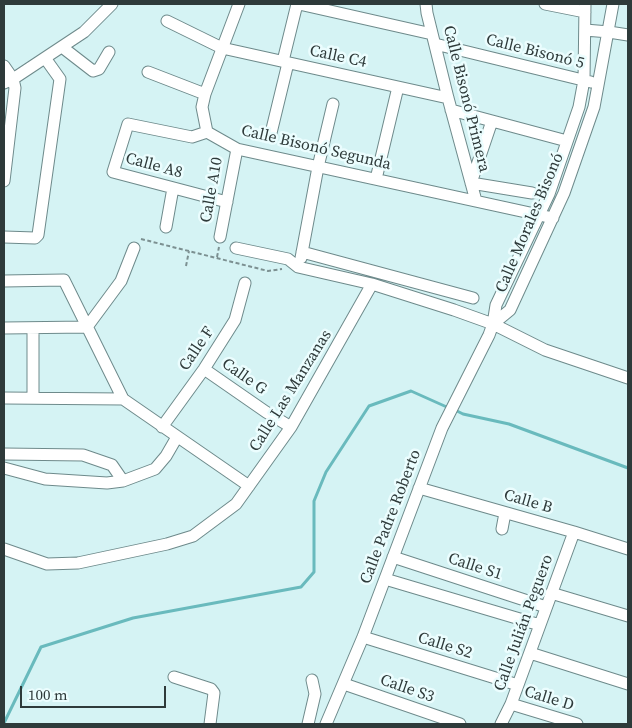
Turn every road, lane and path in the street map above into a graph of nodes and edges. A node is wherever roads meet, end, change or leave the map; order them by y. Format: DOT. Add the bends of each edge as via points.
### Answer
graph roads {
  1 [pos="112,4"];
  2 [pos="239,4"];
  3 [pos="298,4"];
  4 [pos="426,4"];
  5 [pos="544,4"];
  6 [pos="613,4"];
  7 [pos="585,8"];
  8 [pos="167,22"];
  9 [pos="585,30"];
  10 [pos="609,32"];
  11 [pos="628,35"];
  12 [pos="433,39"];
  13 [pos="62,47"];
  14 [pos="222,48"];
  15 [pos="109,52"];
  16 [pos="45,58"];
  17 [pos="286,62"];
  18 [pos="4,66"];
  19 [pos="148,72"];
  20 [pos="584,80"];
  21 [pos="8,81"];
  22 [pos="599,83"];
  23 [pos="398,87"];
  24 [pos="205,94"];
  25 [pos="448,98"];
  26 [pos="333,104"];
  27 [pos="451,110"];
  28 [pos="492,121"];
  29 [pos="208,132"];
  30 [pos="271,133"];
  31 [pos="567,141"];
  32 [pos="237,149"];
  33 [pos="318,166"];
  34 [pos="376,179"];
  35 [pos="4,181"];
  36 [pos="471,183"];
  37 [pos="174,188"];
  38 [pos="532,193"];
  39 [pos="476,201"];
  40 [pos="227,202"];
  41 [pos="540,216"];
  42 [pos="553,218"];
  43 [pos="166,228"];
  44 [pos="4,237"];
  45 [pos="220,237"];
  46 [pos="134,248"];
  47 [pos="236,248"];
  48 [pos="190,251"];
  49 [pos="302,252"];
  50 [pos="186,266"];
  51 [pos="294,269"];
  52 [pos="4,281"];
  53 [pos="245,283"];
  54 [pos="372,284"];
  55 [pos="473,298"];
  56 [pos="494,324"];
  57 [pos="88,327"];
  58 [pos="4,328"];
  59 [pos="34,328"];
  60 [pos="204,369"];
  61 [pos="628,378"];
  62 [pos="33,397"];
  63 [pos="4,398"];
  64 [pos="124,399"];
  65 [pos="162,427"];
  66 [pos="291,427"];
  67 [pos="177,437"];
  68 [pos="4,454"];
  69 [pos="4,468"];
  70 [pos="123,481"];
  71 [pos="249,486"];
  72 [pos="419,488"];
  73 [pos="505,513"];
  74 [pos="502,529"];
  75 [pos="574,532"];
  76 [pos="4,549"];
  77 [pos="628,549"];
  78 [pos="393,557"];
  79 [pos="385,579"];
  80 [pos="552,593"];
  81 [pos="546,607"];
  82 [pos="628,616"];
  83 [pos="540,625"];
  84 [pos="363,637"];
  85 [pos="530,653"];
  86 [pos="174,677"];
  87 [pos="312,680"];
  88 [pos="344,684"];
  89 [pos="628,684"];
  90 [pos="518,685"];
  91 [pos="511,704"];
  92 [pos="555,718"];
  93 [pos="210,724"];
  94 [pos="308,724"];
  95 [pos="326,724"];
  96 [pos="460,724"];
  97 [pos="501,724"];
  98 [pos="544,724"];
  99 [pos="578,724"];
  1 -- 13 [label="street" via="84,32"];
  2 -- 14 [label="street"];
  3 -- 12 [label="street, Calle Bisonó 5"];
  3 -- 17 [label="street"];
  4 -- 12 [label="street, Calle Bisonó Primera"];
  5 -- 7 [label="street"];
  6 -- 10 [label="street, Calle Morales Bisonó"];
  7 -- 9 [label="street, Calle Morales Bisonó"];
  8 -- 14 [label="street, Calle C4"];
  9 -- 10 [label="street"];
  9 -- 20 [label="street, Calle Morales Bisonó"];
  10 -- 11 [label="street"];
  10 -- 22 [label="street, Calle Morales Bisonó"];
  12 -- 20 [label="street, Calle Bisonó 5"];
  12 -- 25 [label="street, Calle Bisonó Primera"];
  13 -- 15 [label="street" via="93,71 99,69"];
  13 -- 16 [label="street"];
  14 -- 17 [label="street, Calle C4"];
  14 -- 24 [label="street"];
  16 -- 21 [label="street"];
  16 -- 44 [label="street" via="60,79 37,237"];
  17 -- 23 [label="street, Calle C4"];
  17 -- 30 [label="street"];
  18 -- 21 [label="street"];
  19 -- 24 [label="street"];
  20 -- 22 [label="street, Calle Bisonó 5"];
  20 -- 31 [label="street, Calle Morales Bisonó"];
  21 -- 35 [label="street" via="15,88"];
  22 -- 42 [label="street, Calle Morales Bisonó" via="594,107"];
  23 -- 25 [label="street, Calle C4"];
  23 -- 34 [label="street"];
  24 -- 29 [label="street" via="202,107"];
  25 -- 27 [label="street, Calle Bisonó Primera"];
  26 -- 33 [label="street"];
  27 -- 28 [label="street"];
  27 -- 36 [label="street, Calle Bisonó Primera"];
  28 -- 31 [label="street"];
  28 -- 36 [label="street"];
  29 -- 32 [label="street, Calle Bisonó Segunda"];
  29 -- 37 [label="street, Calle A8" via="192,137 128,124 113,172"];
  31 -- 41 [label="street, Calle Morales Bisonó"];
  32 -- 33 [label="street, Calle Bisonó Segunda"];
  32 -- 40 [label="street, Calle A10"];
  33 -- 34 [label="street, Calle Bisonó Segunda"];
  33 -- 49 [label="street"];
  34 -- 39 [label="street, Calle Bisonó Segunda"];
  36 -- 38 [label="street"];
  36 -- 39 [label="street, Calle Bisonó Primera"];
  37 -- 40 [label="street, Calle A8"];
  37 -- 43 [label="street"];
  39 -- 41 [label="street, Calle Bisonó Segunda"];
  40 -- 45 [label="street, Calle A10"];
  41 -- 42 [label="street, Calle Bisonó Segunda"];
  41 -- 56 [label="street, Calle Morales Bisonó" via="496,305"];
  42 -- 56 [label="street, Calle Morales Bisonó" via="510,310"];
  46 -- 48 [label="path" via="136,238"];
  46 -- 57 [label="street" via="121,281"];
  47 -- 51 [label="street" via="288,259"];
  48 -- 50 [label="path"];
  48 -- 51 [label="path" via="268,271"];
  49 -- 51 [label="street"];
  49 -- 55 [label="street"];
  51 -- 54 [label="street"];
  52 -- 57 [label="street" via="64,280"];
  53 -- 60 [label="street, Calle F" via="235,320"];
  54 -- 56 [label="street"];
  54 -- 66 [label="street, Calle Las Manzanas"];
  56 -- 61 [label="street" via="545,350"];
  56 -- 72 [label="street, Calle Padre Roberto" via="442,428"];
  57 -- 59 [label="street"];
  57 -- 64 [label="street"];
  58 -- 59 [label="street"];
  59 -- 62 [label="street"];
  60 -- 65 [label="street, Calle F"];
  60 -- 66 [label="street, Calle G"];
  62 -- 63 [label="street"];
  62 -- 64 [label="street"];
  64 -- 65 [label="street"];
  65 -- 67 [label="street"];
  66 -- 71 [label="street, Calle Las Manzanas"];
  67 -- 70 [label="street" via="155,469"];
  67 -- 71 [label="street"];
  68 -- 70 [label="street" via="83,455 112,464"];
  69 -- 70 [label="street" via="45,479"];
  71 -- 76 [label="street, Calle Las Manzanas" via="236,504 193,536 167,544 78,563 47,564"];
  72 -- 73 [label="street, Calle B"];
  72 -- 78 [label="street, Calle Padre Roberto"];
  73 -- 74 [label="street"];
  73 -- 75 [label="street, Calle B"];
  75 -- 77 [label="street, Calle B"];
  75 -- 80 [label="street, Calle Julián Peguero"];
  78 -- 79 [label="street, Calle Padre Roberto"];
  78 -- 81 [label="street, Calle S1"];
  79 -- 83 [label="street"];
  79 -- 84 [label="street, Calle Padre Roberto"];
  80 -- 81 [label="street, Calle Julián Peguero"];
  80 -- 82 [label="street"];
  81 -- 83 [label="street, Calle Julián Peguero"];
  83 -- 85 [label="street, Calle Julián Peguero"];
  84 -- 88 [label="street, Calle Padre Roberto"];
  84 -- 90 [label="street, Calle S2"];
  85 -- 89 [label="street"];
  85 -- 90 [label="street, Calle Julián Peguero"];
  86 -- 93 [label="street" via="211,689 214,693"];
  87 -- 94 [label="street" via="315,694"];
  88 -- 95 [label="street, Calle Padre Roberto"];
  88 -- 96 [label="street, Calle S3"];
  90 -- 91 [label="street, Calle Julián Peguero"];
  91 -- 92 [label="street, Calle D"];
  91 -- 97 [label="street, Calle Julián Peguero"];
  92 -- 98 [label="street"];
  92 -- 99 [label="street, Calle D"];
}
